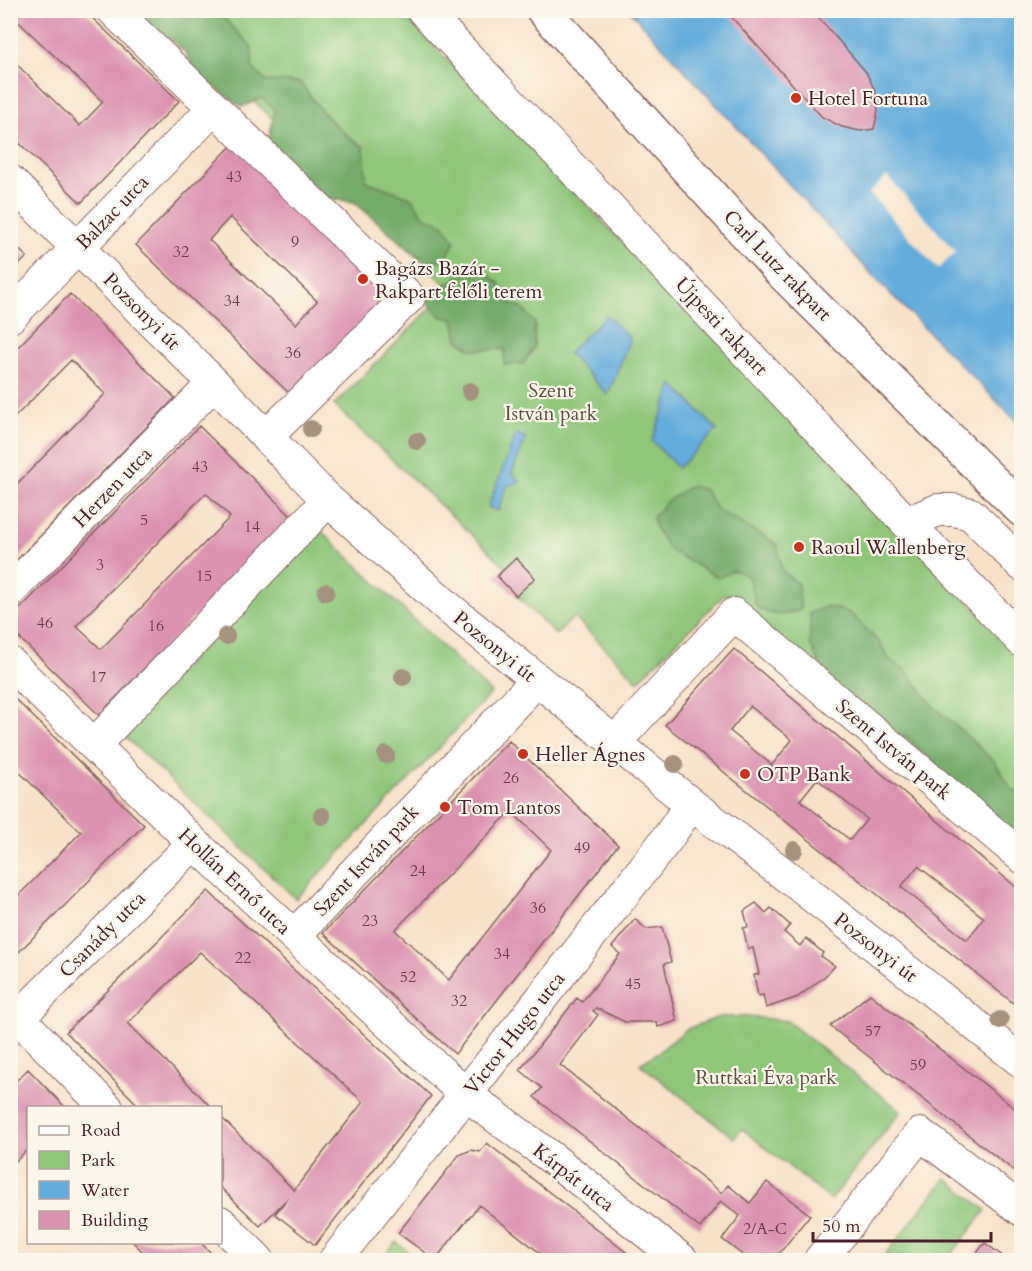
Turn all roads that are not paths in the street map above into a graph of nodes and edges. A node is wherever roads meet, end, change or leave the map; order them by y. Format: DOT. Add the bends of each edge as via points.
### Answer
graph roads {
  1 [pos="113,10"];
  2 [pos="423,10"];
  3 [pos="543,10"];
  4 [pos="214,108"];
  5 [pos="10,181"];
  6 [pos="78,247"];
  7 [pos="10,316"];
  8 [pos="214,383"];
  9 [pos="267,436"];
  10 [pos="328,500"];
  11 [pos="1022,510"];
  12 [pos="907,523"];
  13 [pos="1022,565"];
  14 [pos="10,591"];
  15 [pos="1022,641"];
  16 [pos="10,663"];
  17 [pos="537,680"];
  18 [pos="615,742"];
  19 [pos="94,745"];
  20 [pos="691,804"];
  21 [pos="194,843"];
  22 [pos="1022,857"];
  23 [pos="294,936"];
  24 [pos="13,1017"];
  25 [pos="1022,1062"];
  26 [pos="465,1094"];
  27 [pos="106,1106"];
  28 [pos="1022,1210"];
  29 [pos="222,1224"];
  30 [pos="258,1260"];
  31 [pos="335,1260"];
  32 [pos="682,1260"];
  33 [pos="820,1260"];
  1 -- 4 [label="street"];
  2 -- 12 [label="street, Újpesti rakpart"];
  3 -- 11 [label="main road, Carl Lutz rakpart" via="778,268"];
  4 -- 6 [label="street, Balzac utca"];
  4 -- 9 [label="street" via="409,297"];
  5 -- 6 [label="street, Pozsonyi út"];
  6 -- 7 [label="street, Balzac utca"];
  6 -- 8 [label="street, Pozsonyi út"];
  8 -- 9 [label="street, Pozsonyi út"];
  8 -- 14 [label="street, Herzen utca"];
  9 -- 10 [label="street, Pozsonyi út"];
  10 -- 17 [label="street, Pozsonyi út"];
  10 -- 19 [label="street"];
  12 -- 13 [label="street" via="938,510 971,514"];
  12 -- 15 [label="street, Újpesti rakpart"];
  16 -- 19 [label="street, Hollán Ernő utca"];
  17 -- 18 [label="street, Pozsonyi út"];
  17 -- 23 [label="street, Szent István park"];
  18 -- 20 [label="street, Pozsonyi út"];
  18 -- 22 [label="street, Szent István park" via="734,614"];
  19 -- 21 [label="street, Hollán Ernő utca"];
  20 -- 25 [label="street, Pozsonyi út"];
  20 -- 26 [label="street, Victor Hugo utca"];
  21 -- 23 [label="street, Hollán Ernő utca"];
  21 -- 24 [label="street, Csanády utca"];
  23 -- 26 [label="street, Hollán Ernő utca"];
  24 -- 27 [label="street"];
  26 -- 31 [label="street, Victor Hugo utca"];
  26 -- 32 [label="street, Kárpát utca"];
  28 -- 33 [label="street" via="920,1134"];
  29 -- 30 [label="street"];
}
